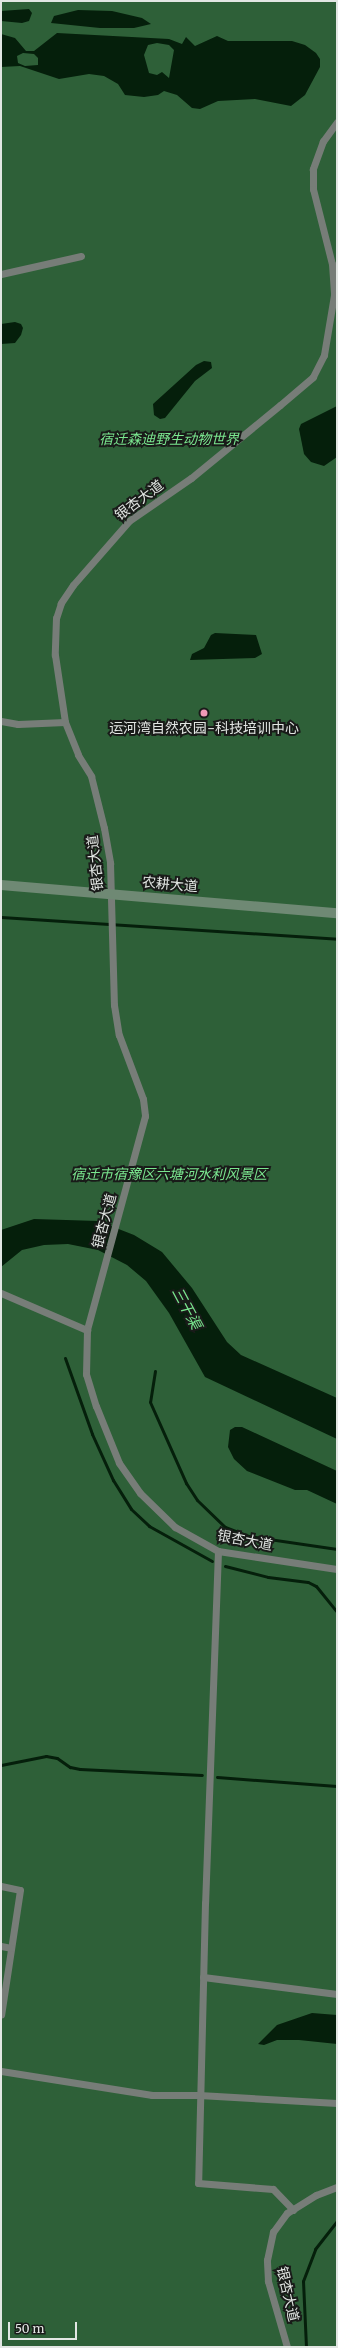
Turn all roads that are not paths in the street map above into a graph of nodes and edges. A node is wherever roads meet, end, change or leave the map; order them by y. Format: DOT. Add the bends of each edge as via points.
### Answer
graph roads {
  1 [pos="337,122"];
  2 [pos="81,256"];
  3 [pos="1,274"];
  4 [pos="1,721"];
  5 [pos="64,722"];
  6 [pos="1,885"];
  7 [pos="112,893"];
  8 [pos="337,913"];
  9 [pos="1,1293"];
  10 [pos="87,1330"];
  11 [pos="218,1551"];
  12 [pos="337,1569"];
  13 [pos="1,1886"];
  14 [pos="1,1946"];
  15 [pos="11,1948"];
  16 [pos="202,1977"];
  17 [pos="337,1994"];
  18 [pos="1,2015"];
  19 [pos="1,2071"];
  20 [pos="199,2095"];
  21 [pos="337,2103"];
  22 [pos="337,2187"];
  23 [pos="293,2210"];
  24 [pos="287,2347"];
  1 -- 5 [label="street, 银杏大道" via="323,141 313,169 313,189 332,264 334,295 324,355 313,377 191,478 129,521 73,585 56,618 54,655"];
  2 -- 3 [label="street"];
  4 -- 5 [label="street" via="18,724"];
  5 -- 7 [label="street, 银杏大道" via="78,755 91,776 104,828"];
  6 -- 7 [label="street, 农耕大道"];
  7 -- 8 [label="street, 农耕大道"];
  7 -- 10 [label="street, 银杏大道" via="114,1005 120,1035 142,1095 145,1116"];
  9 -- 10 [label="street"];
  10 -- 11 [label="street, 银杏大道" via="86,1374 119,1463 154,1509 175,1527"];
  11 -- 12 [label="street, 银杏大道"];
  11 -- 16 [label="street"];
  13 -- 15 [label="street" via="20,1890"];
  14 -- 15 [label="street"];
  15 -- 18 [label="street"];
  16 -- 17 [label="street"];
  16 -- 20 [label="street"];
  19 -- 20 [label="street" via="152,2095"];
  20 -- 21 [label="street"];
  20 -- 23 [label="street" via="198,2183 273,2190"];
  22 -- 23 [label="street, 银杏大道" via="316,2195"];
  23 -- 24 [label="street, 银杏大道" via="273,2232 267,2260 268,2281"];
}
